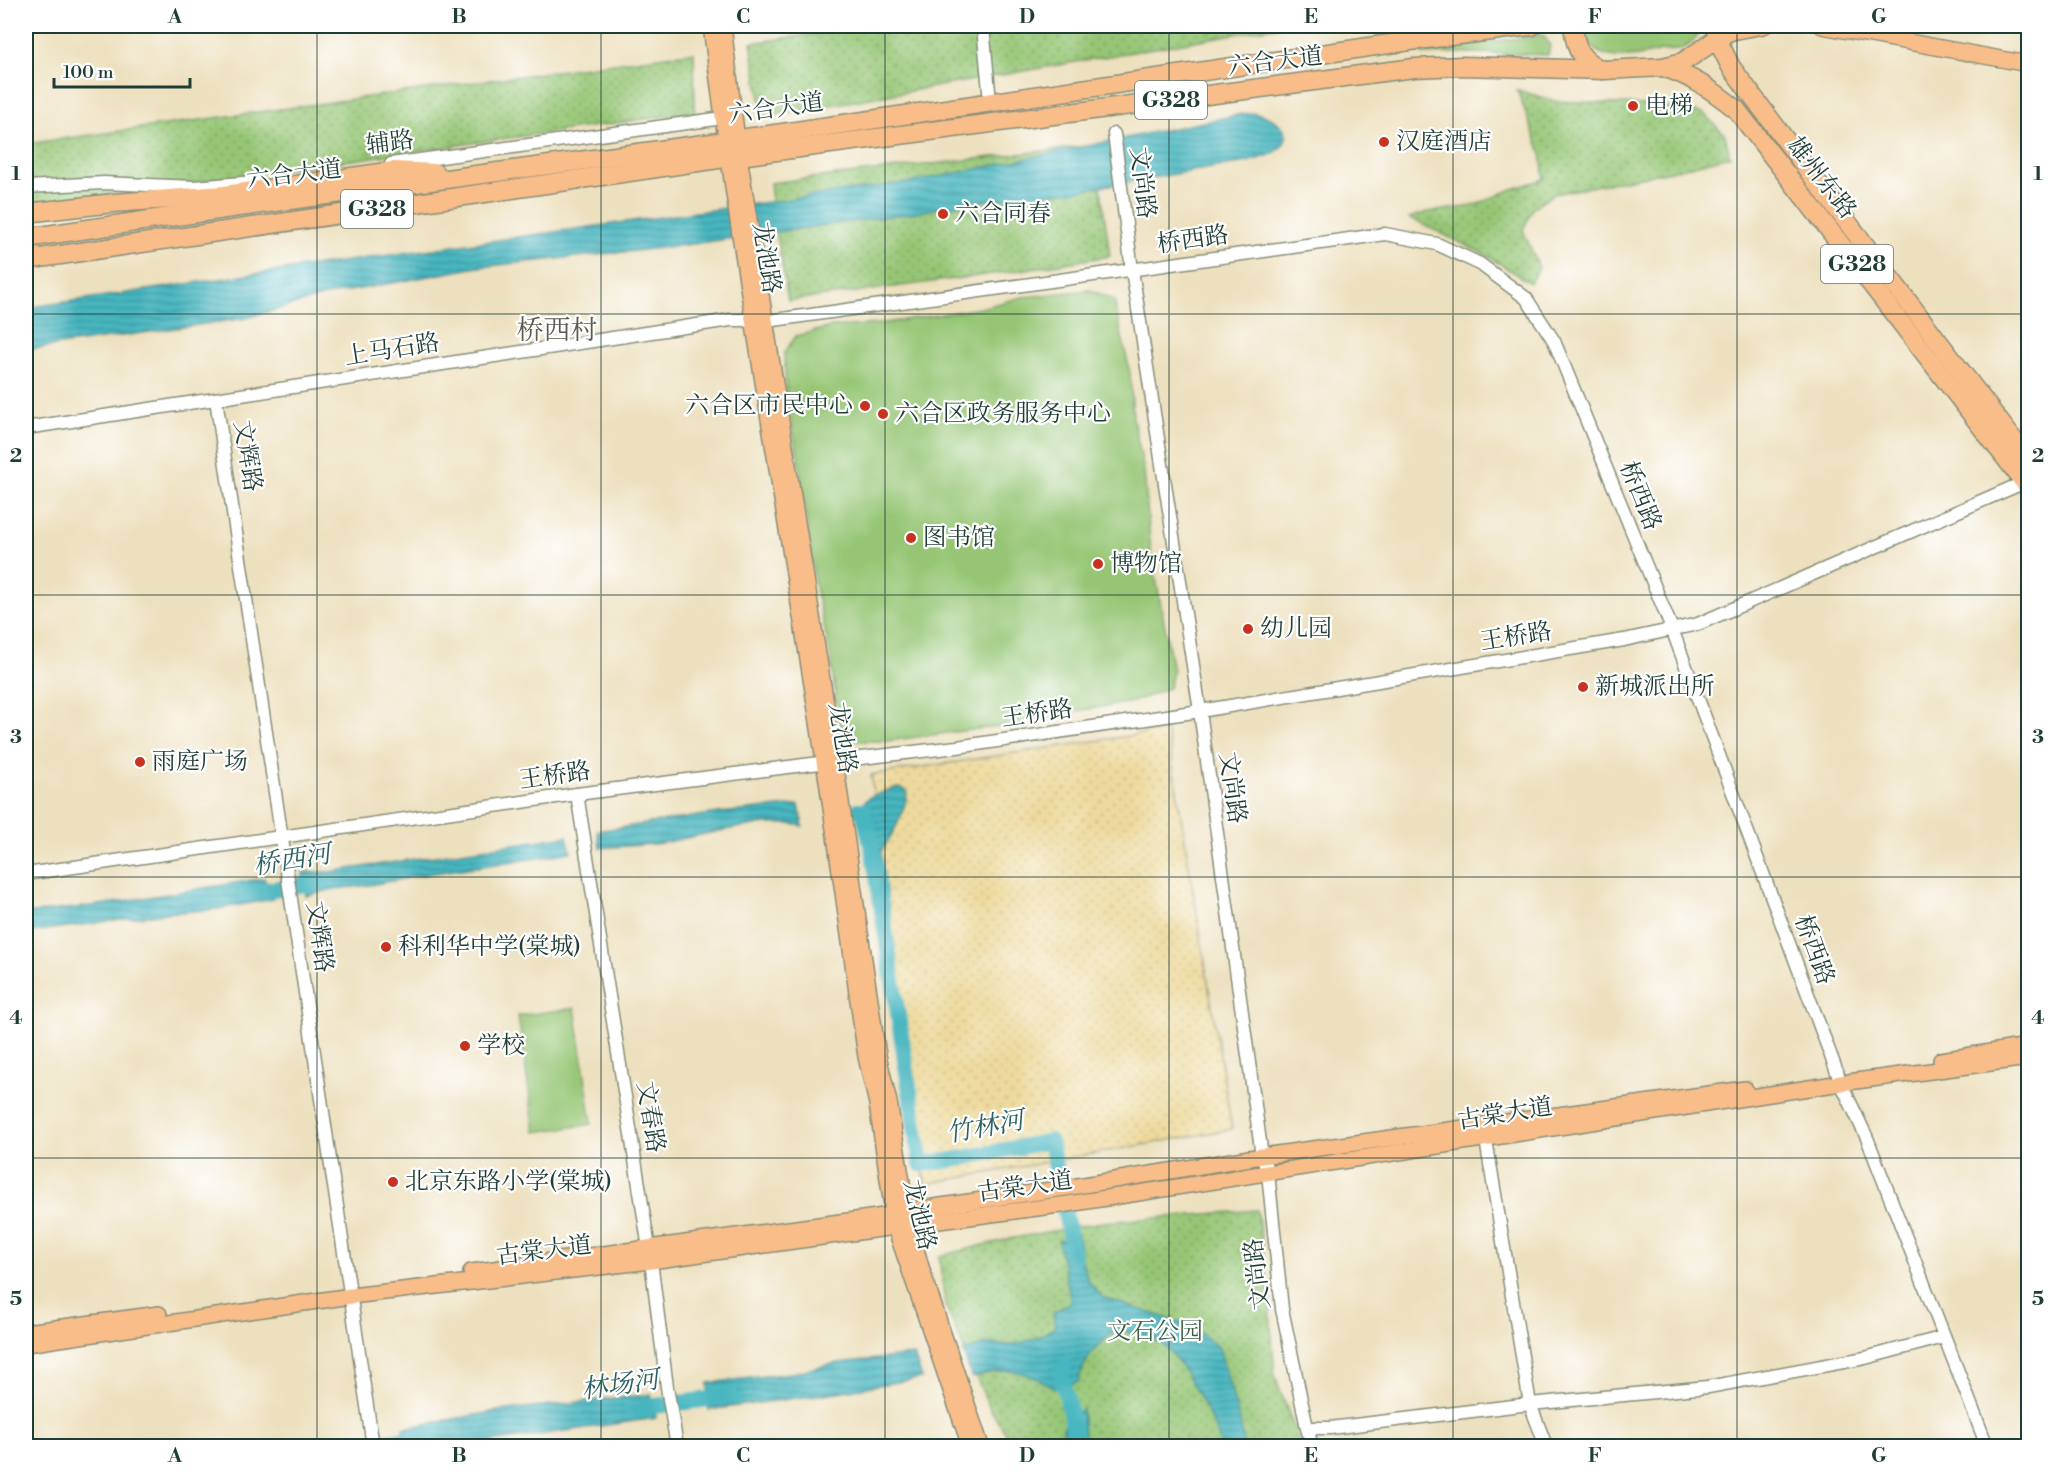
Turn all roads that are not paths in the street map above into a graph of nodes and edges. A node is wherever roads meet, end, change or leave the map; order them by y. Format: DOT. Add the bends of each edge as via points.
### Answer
graph roads {
  1 [pos="711,26"];
  2 [pos="723,26"];
  3 [pos="982,26"];
  4 [pos="1532,26"];
  5 [pos="1573,26"];
  6 [pos="1764,26"];
  7 [pos="1823,26"];
  8 [pos="1716,32"];
  9 [pos="2028,64"];
  10 [pos="1663,67"];
  11 [pos="1604,70"];
  12 [pos="990,102"];
  13 [pos="723,118"];
  14 [pos="1114,134"];
  15 [pos="733,148"];
  16 [pos="472,176"];
  17 [pos="213,186"];
  18 [pos="26,187"];
  19 [pos="242,192"];
  20 [pos="26,213"];
  21 [pos="26,238"];
  22 [pos="26,260"];
  23 [pos="1132,270"];
  24 [pos="759,322"];
  25 [pos="216,399"];
  26 [pos="26,428"];
  27 [pos="2028,459"];
  28 [pos="2026,485"];
  29 [pos="1672,629"];
  30 [pos="1200,711"];
  31 [pos="829,761"];
  32 [pos="577,794"];
  33 [pos="283,837"];
  34 [pos="26,874"];
  35 [pos="2028,1046"];
  36 [pos="2028,1058"];
  37 [pos="1840,1079"];
  38 [pos="1486,1140"];
  39 [pos="1262,1156"];
  40 [pos="1268,1173"];
  41 [pos="901,1219"];
  42 [pos="650,1255"];
  43 [pos="351,1292"];
  44 [pos="26,1332"];
  45 [pos="1944,1337"];
  46 [pos="26,1344"];
  47 [pos="1530,1404"];
  48 [pos="1306,1428"];
  49 [pos="373,1446"];
  50 [pos="677,1446"];
  51 [pos="970,1446"];
  52 [pos="981,1446"];
  53 [pos="1312,1446"];
  54 [pos="1546,1446"];
  55 [pos="1987,1446"];
  1 -- 13 [label="main road, 龙池路"];
  2 -- 15 [label="main road, 龙池路"];
  3 -- 12 [label="street"];
  4 -- 12 [label="highway, 六合大道 / G328" via="1410,40"];
  5 -- 11 [label="highway" via="1579,53 1587,63"];
  6 -- 8 [label="main road"];
  7 -- 9 [label="main road"];
  8 -- 10 [label="highway, G328" via="1683,62"];
  8 -- 27 [label="highway, 雄州东路 / G328" via="1731,67"];
  10 -- 11 [label="highway, G328"];
  10 -- 28 [label="highway, 雄州东路 / G328" via="1707,86 1736,109"];
  11 -- 15 [label="highway, 六合大道 / G328" via="1414,68"];
  12 -- 15 [label="highway, 六合大道 / G328"];
  13 -- 15 [label="main road, 龙池路"];
  13 -- 17 [label="street, 辅路"];
  14 -- 23 [label="street, 文尚路"];
  15 -- 16 [label="highway, 六合大道 / G328"];
  15 -- 22 [label="highway, 六合大道 / G328"];
  15 -- 24 [label="main road, 龙池路"];
  16 -- 19 [label="highway" via="394,171"];
  16 -- 21 [label="highway, 六合大道 / G328"];
  17 -- 18 [label="street, 辅路" via="104,183"];
  17 -- 19 [label="street"];
  19 -- 20 [label="highway"];
  23 -- 24 [label="street, 桥西路"];
  23 -- 29 [label="street, 桥西路" via="1385,234 1437,244 1480,264 1526,298 1554,341"];
  23 -- 30 [label="street, 文尚路"];
  24 -- 25 [label="street, 上马石路" via="730,320"];
  24 -- 31 [label="main road, 龙池路"];
  25 -- 26 [label="street, 上马石路"];
  25 -- 33 [label="street, 文辉路"];
  28 -- 29 [label="street, 王桥路" via="1698,624"];
  29 -- 30 [label="street, 王桥路"];
  29 -- 37 [label="street, 桥西路"];
  30 -- 31 [label="street, 王桥路" via="957,747"];
  30 -- 39 [label="street, 文尚路"];
  31 -- 32 [label="street, 王桥路"];
  31 -- 41 [label="main road, 龙池路" via="889,1102"];
  32 -- 33 [label="street, 王桥路"];
  32 -- 42 [label="street, 文春路"];
  33 -- 34 [label="street, 王桥路"];
  33 -- 43 [label="street, 文辉路"];
  35 -- 37 [label="main road, 古棠大道"];
  36 -- 37 [label="main road, 古棠大道"];
  37 -- 38 [label="main road, 古棠大道"];
  37 -- 39 [label="main road, 古棠大道"];
  37 -- 45 [label="street, 桥西路"];
  38 -- 40 [label="main road, 古棠大道"];
  38 -- 47 [label="street"];
  39 -- 40 [label="street, 文尚路"];
  39 -- 41 [label="main road, 古棠大道"];
  40 -- 41 [label="main road, 古棠大道" via="1068,1204"];
  40 -- 48 [label="street, 文尚路" via="1282,1309"];
  41 -- 42 [label="main road, 古棠大道"];
  41 -- 51 [label="main road, 龙池路"];
  41 -- 52 [label="main road, 龙池路"];
  42 -- 43 [label="main road, 古棠大道"];
  42 -- 50 [label="street, 文春路"];
  43 -- 44 [label="main road, 古棠大道"];
  43 -- 46 [label="main road, 古棠大道"];
  43 -- 49 [label="street, 文辉路"];
  45 -- 47 [label="street" via="1865,1358 1708,1387"];
  45 -- 55 [label="street, 桥西路"];
  47 -- 48 [label="street"];
  47 -- 54 [label="street"];
  48 -- 53 [label="street, 文尚路"];
}
